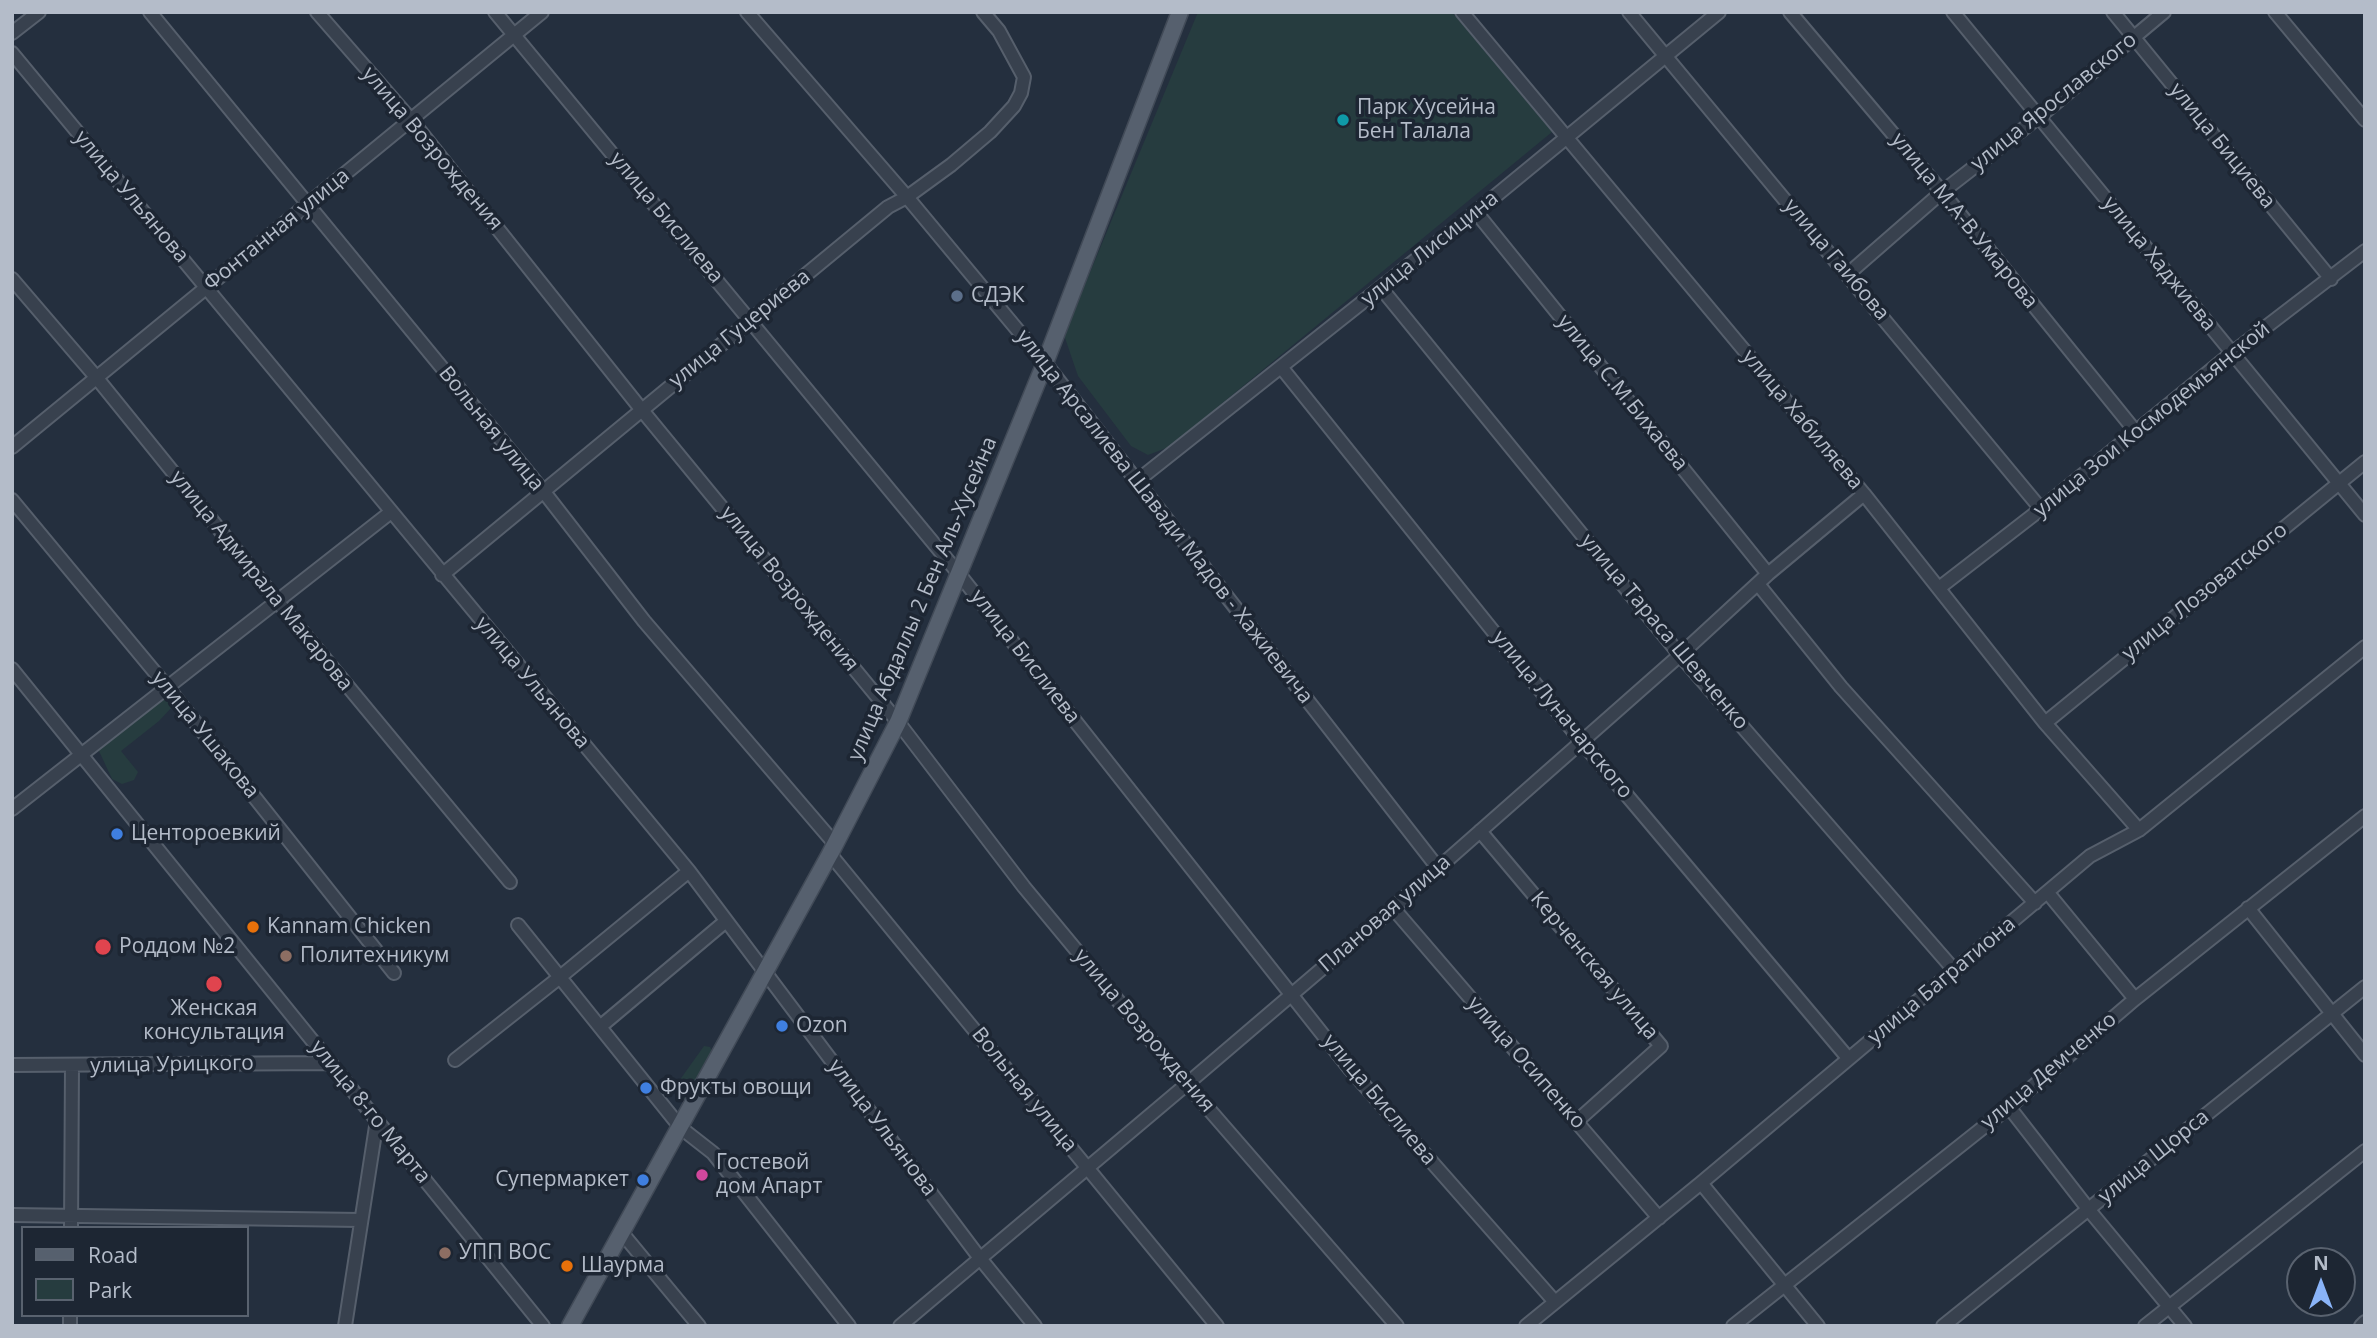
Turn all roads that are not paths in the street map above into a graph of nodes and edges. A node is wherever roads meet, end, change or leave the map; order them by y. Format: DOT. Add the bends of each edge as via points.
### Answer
graph roads {
  1 [pos="39,12"];
  2 [pos="150,12"];
  3 [pos="317,12"];
  4 [pos="495,12"];
  5 [pos="542,12"];
  6 [pos="747,12"];
  7 [pos="983,12"];
  8 [pos="1180,12"];
  9 [pos="1462,12"];
  10 [pos="1629,12"];
  11 [pos="1719,12"];
  12 [pos="1790,12"];
  13 [pos="1953,12"];
  14 [pos="2113,12"];
  15 [pos="2164,12"];
  16 [pos="2275,12"];
  17 [pos="12,33"];
  18 [pos="513,35"];
  19 [pos="2133,37"];
  20 [pos="12,53"];
  21 [pos="1665,57"];
  22 [pos="2040,116"];
  23 [pos="2365,120"];
  24 [pos="412,121"];
  25 [pos="1567,138"];
  26 [pos="1942,192"];
  27 [pos="907,197"];
  28 [pos="307,205"];
  29 [pos="1476,212"];
  30 [pos="2365,251"];
  31 [pos="1848,274"];
  32 [pos="12,279"];
  33 [pos="2331,279"];
  34 [pos="206,288"];
  35 [pos="1381,288"];
  36 [pos="752,321"];
  37 [pos="2232,354"];
  38 [pos="1045,363"];
  39 [pos="1281,367"];
  40 [pos="96,377"];
  41 [pos="641,409"];
  42 [pos="2136,432"];
  43 [pos="12,447"];
  44 [pos="2365,462"];
  45 [pos="1137,481"];
  46 [pos="2338,482"];
  47 [pos="544,492"];
  48 [pos="1864,494"];
  49 [pos="12,500"];
  50 [pos="2041,509"];
  51 [pos="391,512"];
  52 [pos="2365,515"];
  53 [pos="960,573"];
  54 [pos="1768,574"];
  55 [pos="442,575"];
  56 [pos="1758,583"];
  57 [pos="1939,588"];
  58 [pos="278,602"];
  59 [pos="2365,647"];
  60 [pos="1680,655"];
  61 [pos="12,669"];
  62 [pos="168,688"];
  63 [pos="898,722"];
  64 [pos="2045,723"];
  65 [pos="1582,741"];
  66 [pos="82,755"];
  67 [pos="12,809"];
  68 [pos="2365,816"];
  69 [pos="2139,830"];
  70 [pos="1480,831"];
  71 [pos="833,849"];
  72 [pos="1438,868"];
  73 [pos="689,871"];
  74 [pos="510,883"];
  75 [pos="2048,893"];
  76 [pos="2035,903"];
  77 [pos="1393,908"];
  78 [pos="2248,908"];
  79 [pos="726,921"];
  80 [pos="518,925"];
  81 [pos="1955,971"];
  82 [pos="766,972"];
  83 [pos="394,973"];
  84 [pos="560,978"];
  85 [pos="2365,987"];
  86 [pos="1292,994"];
  87 [pos="2135,999"];
  88 [pos="2332,1014"];
  89 [pos="601,1026"];
  90 [pos="2365,1055"];
  91 [pos="1848,1058"];
  92 [pos="455,1060"];
  93 [pos="331,1063"];
  94 [pos="12,1065"];
  95 [pos="72,1066"];
  96 [pos="1187,1084"];
  97 [pos="2009,1107"];
  98 [pos="377,1120"];
  99 [pos="1576,1122"];
  100 [pos="681,1128"];
  101 [pos="2365,1151"];
  102 [pos="1088,1168"];
  103 [pos="1701,1183"];
  104 [pos="2089,1210"];
  105 [pos="12,1215"];
  106 [pos="1659,1218"];
  107 [pos="360,1220"];
  108 [pos="71,1222"];
  109 [pos="622,1233"];
  110 [pos="979,1257"];
  111 [pos="1784,1284"];
  112 [pos="1555,1302"];
  113 [pos="2169,1306"];
  114 [pos="345,1326"];
  115 [pos="543,1326"];
  116 [pos="570,1326"];
  117 [pos="699,1326"];
  118 [pos="849,1326"];
  119 [pos="900,1326"];
  120 [pos="1035,1326"];
  121 [pos="1217,1326"];
  122 [pos="1397,1326"];
  123 [pos="1526,1326"];
  124 [pos="1733,1326"];
  125 [pos="1818,1326"];
  126 [pos="1943,1326"];
  127 [pos="2145,1326"];
  128 [pos="2185,1326"];
  1 -- 17 [label="street"];
  2 -- 28 [label="street, Вольная улица"];
  3 -- 24 [label="street, улица Возрождения"];
  4 -- 18 [label="street, улица Бислиева"];
  5 -- 18 [label="street, Фонтанная улица"];
  6 -- 27 [label="street, улица Арсалиева Шавади Мадов - Хажиевича"];
  7 -- 27 [label="street, улица Гуцериева" via="1024,77 1021,93 990,132"];
  8 -- 38 [label="main road, улица Абдаллы 2 Бен Аль-Хусейна"];
  9 -- 25 [label="street, улица Хабиляева"];
  10 -- 21 [label="street, улица Гаибова"];
  11 -- 21 [label="street, улица Лисицина"];
  12 -- 26 [label="street, улица М.А-В.Умарова"];
  13 -- 22 [label="street, улица Хаджиева"];
  14 -- 19 [label="street, улица Бициева"];
  15 -- 19 [label="street, улица Ярославского"];
  16 -- 23 [label="street"];
  18 -- 24 [label="street, Фонтанная улица"];
  18 -- 36 [label="street, улица Бислиева"];
  19 -- 22 [label="street, улица Ярославского"];
  19 -- 33 [label="street, улица Бициева"];
  20 -- 34 [label="street, улица Ульянова"];
  21 -- 25 [label="street, улица Лисицина"];
  21 -- 31 [label="street, улица Гаибова"];
  22 -- 26 [label="street, улица Ярославского"];
  22 -- 37 [label="street, улица Хаджиева"];
  24 -- 28 [label="street, Фонтанная улица"];
  24 -- 41 [label="street, улица Возрождения"];
  25 -- 29 [label="street, улица Лисицина"];
  25 -- 48 [label="street, улица Хабиляева"];
  26 -- 31 [label="street, улица Ярославского"];
  26 -- 42 [label="street, улица М.А-В.Умарова"];
  27 -- 36 [label="street, улица Гуцериева" via="888,207"];
  27 -- 38 [label="street, улица Арсалиева Шавади Мадов - Хажиевича"];
  28 -- 34 [label="street, Фонтанная улица"];
  28 -- 47 [label="street, Вольная улица"];
  29 -- 35 [label="street, улица Лисицина"];
  29 -- 54 [label="street, улица С.М.Бихаева"];
  30 -- 33 [label="street, улица Зои Космодемьянской"];
  31 -- 50 [label="street, улица Гаибова"];
  32 -- 40 [label="street, улица Адмирала Макарова"];
  33 -- 37 [label="street, улица Зои Космодемьянской"];
  34 -- 40 [label="street, Фонтанная улица"];
  34 -- 51 [label="street, улица Ульянова"];
  35 -- 39 [label="street, улица Лисицина"];
  35 -- 60 [label="street, улица Тараса Шевченко"];
  36 -- 41 [label="street, улица Гуцериева"];
  36 -- 53 [label="street, улица Бислиева"];
  37 -- 42 [label="street, улица Зои Космодемьянской"];
  37 -- 46 [label="street, улица Хаджиева"];
  38 -- 45 [label="street, улица Арсалиева Шавади Мадов - Хажиевича"];
  38 -- 53 [label="main road, улица Абдаллы 2 Бен Аль-Хусейна"];
  39 -- 45 [label="street, улица Лисицина"];
  39 -- 65 [label="street, улица Луначарского"];
  40 -- 43 [label="street, Фонтанная улица"];
  40 -- 58 [label="street, улица Адмирала Макарова"];
  41 -- 47 [label="street, улица Гуцериева"];
  41 -- 63 [label="street, улица Возрождения"];
  42 -- 50 [label="street, улица Зои Космодемьянской"];
  44 -- 46 [label="street, улица Лозоватского"];
  45 -- 72 [label="street, улица Арсалиева Шавади Мадов - Хажиевича"];
  46 -- 52 [label="street, улица Хаджиева"];
  46 -- 64 [label="street, улица Лозоватского"];
  47 -- 55 [label="street, улица Гуцериева"];
  47 -- 71 [label="street, Вольная улица"];
  48 -- 54 [label="street, Плановая улица"];
  48 -- 57 [label="street, улица Хабиляева"];
  49 -- 62 [label="street, улица Ушакова"];
  50 -- 57 [label="street, улица Зои Космодемьянской"];
  51 -- 55 [label="street, улица Ульянова"];
  51 -- 58 [label="street"];
  53 -- 63 [label="main road, улица Абдаллы 2 Бен Аль-Хусейна"];
  53 -- 86 [label="street, улица Бислиева"];
  54 -- 56 [label="street, Плановая улица"];
  55 -- 73 [label="street, улица Ульянова"];
  56 -- 60 [label="street, Плановая улица"];
  56 -- 76 [label="street" via="1841,687"];
  57 -- 64 [label="street, улица Хабиляева"];
  58 -- 62 [label="street"];
  58 -- 74 [label="street, улица Адмирала Макарова"];
  59 -- 69 [label="street, улица Багратиона"];
  60 -- 65 [label="street, Плановая улица"];
  60 -- 81 [label="street, улица Тараса Шевченко"];
  61 -- 66 [label="street, улица 8-го Марта"];
  62 -- 66 [label="street"];
  62 -- 83 [label="street, улица Ушакова"];
  63 -- 71 [label="main road, улица Абдаллы 2 Бен Аль-Хусейна"];
  63 -- 96 [label="street, улица Возрождения" via="1024,887"];
  64 -- 69 [label="street, улица Хабиляева"];
  65 -- 70 [label="street, Плановая улица"];
  65 -- 91 [label="street, улица Луначарского"];
  66 -- 67 [label="street"];
  66 -- 93 [label="street, улица 8-го Марта"];
  68 -- 78 [label="street, улица Демченко"];
  69 -- 75 [label="street, улица Багратиона" via="2090,856"];
  70 -- 72 [label="street, Плановая улица"];
  70 -- 99 [label="street, Керченская улица" via="1661,1046"];
  71 -- 82 [label="main road, улица Абдаллы 2 Бен Аль-Хусейна"];
  71 -- 102 [label="street, Вольная улица"];
  72 -- 77 [label="street, Плановая улица"];
  73 -- 79 [label="street, улица Ульянова"];
  73 -- 84 [label="street"];
  75 -- 76 [label="street, улица Багратиона"];
  75 -- 87 [label="street"];
  76 -- 81 [label="street, улица Багратиона"];
  77 -- 86 [label="street, Плановая улица"];
  77 -- 99 [label="street, улица Осипенко"];
  78 -- 87 [label="street, улица Демченко"];
  78 -- 88 [label="street"];
  79 -- 82 [label="street, улица Ульянова"];
  79 -- 89 [label="street"];
  80 -- 84 [label="street"];
  81 -- 91 [label="street, улица Багратиона"];
  82 -- 100 [label="main road, улица Абдаллы 2 Бен Аль-Хусейна"];
  82 -- 110 [label="street, улица Ульянова"];
  84 -- 89 [label="street"];
  84 -- 92 [label="street"];
  85 -- 88 [label="street, улица Щорса"];
  86 -- 96 [label="street, Плановая улица"];
  86 -- 112 [label="street, улица Бислиева" via="1350,1069"];
  87 -- 97 [label="street, улица Демченко"];
  88 -- 90 [label="street"];
  88 -- 104 [label="street, улица Щорса"];
  89 -- 100 [label="street"];
  91 -- 103 [label="street, улица Багратиона"];
  93 -- 95 [label="street, улица Урицкого"];
  93 -- 98 [label="street, улица 8-го Марта"];
  94 -- 95 [label="street, улица Урицкого"];
  95 -- 108 [label="street"];
  96 -- 102 [label="street, Плановая улица"];
  96 -- 122 [label="street, улица Возрождения"];
  97 -- 104 [label="street"];
  97 -- 111 [label="street, улица Демченко"];
  98 -- 107 [label="street"];
  98 -- 115 [label="street, улица 8-го Марта"];
  99 -- 106 [label="street, улица Осипенко"];
  100 -- 109 [label="main road, улица Абдаллы 2 Бен Аль-Хусейна"];
  100 -- 118 [label="street" via="713,1153"];
  101 -- 113 [label="street"];
  102 -- 110 [label="street, Плановая улица"];
  102 -- 121 [label="street, Вольная улица"];
  103 -- 106 [label="street, улица Багратиона"];
  103 -- 111 [label="street"];
  104 -- 113 [label="street"];
  104 -- 126 [label="street, улица Щорса"];
  105 -- 108 [label="street"];
  106 -- 112 [label="street, улица Багратиона"];
  107 -- 108 [label="street"];
  107 -- 114 [label="street"];
  109 -- 116 [label="main road, улица Абдаллы 2 Бен Аль-Хусейна"];
  109 -- 117 [label="street"];
  110 -- 119 [label="street, Плановая улица"];
  110 -- 120 [label="street, улица Ульянова"];
  111 -- 124 [label="street, улица Демченко"];
  111 -- 125 [label="street"];
  112 -- 123 [label="street, улица Багратиона"];
  113 -- 127 [label="street"];
  113 -- 128 [label="street"];
}
